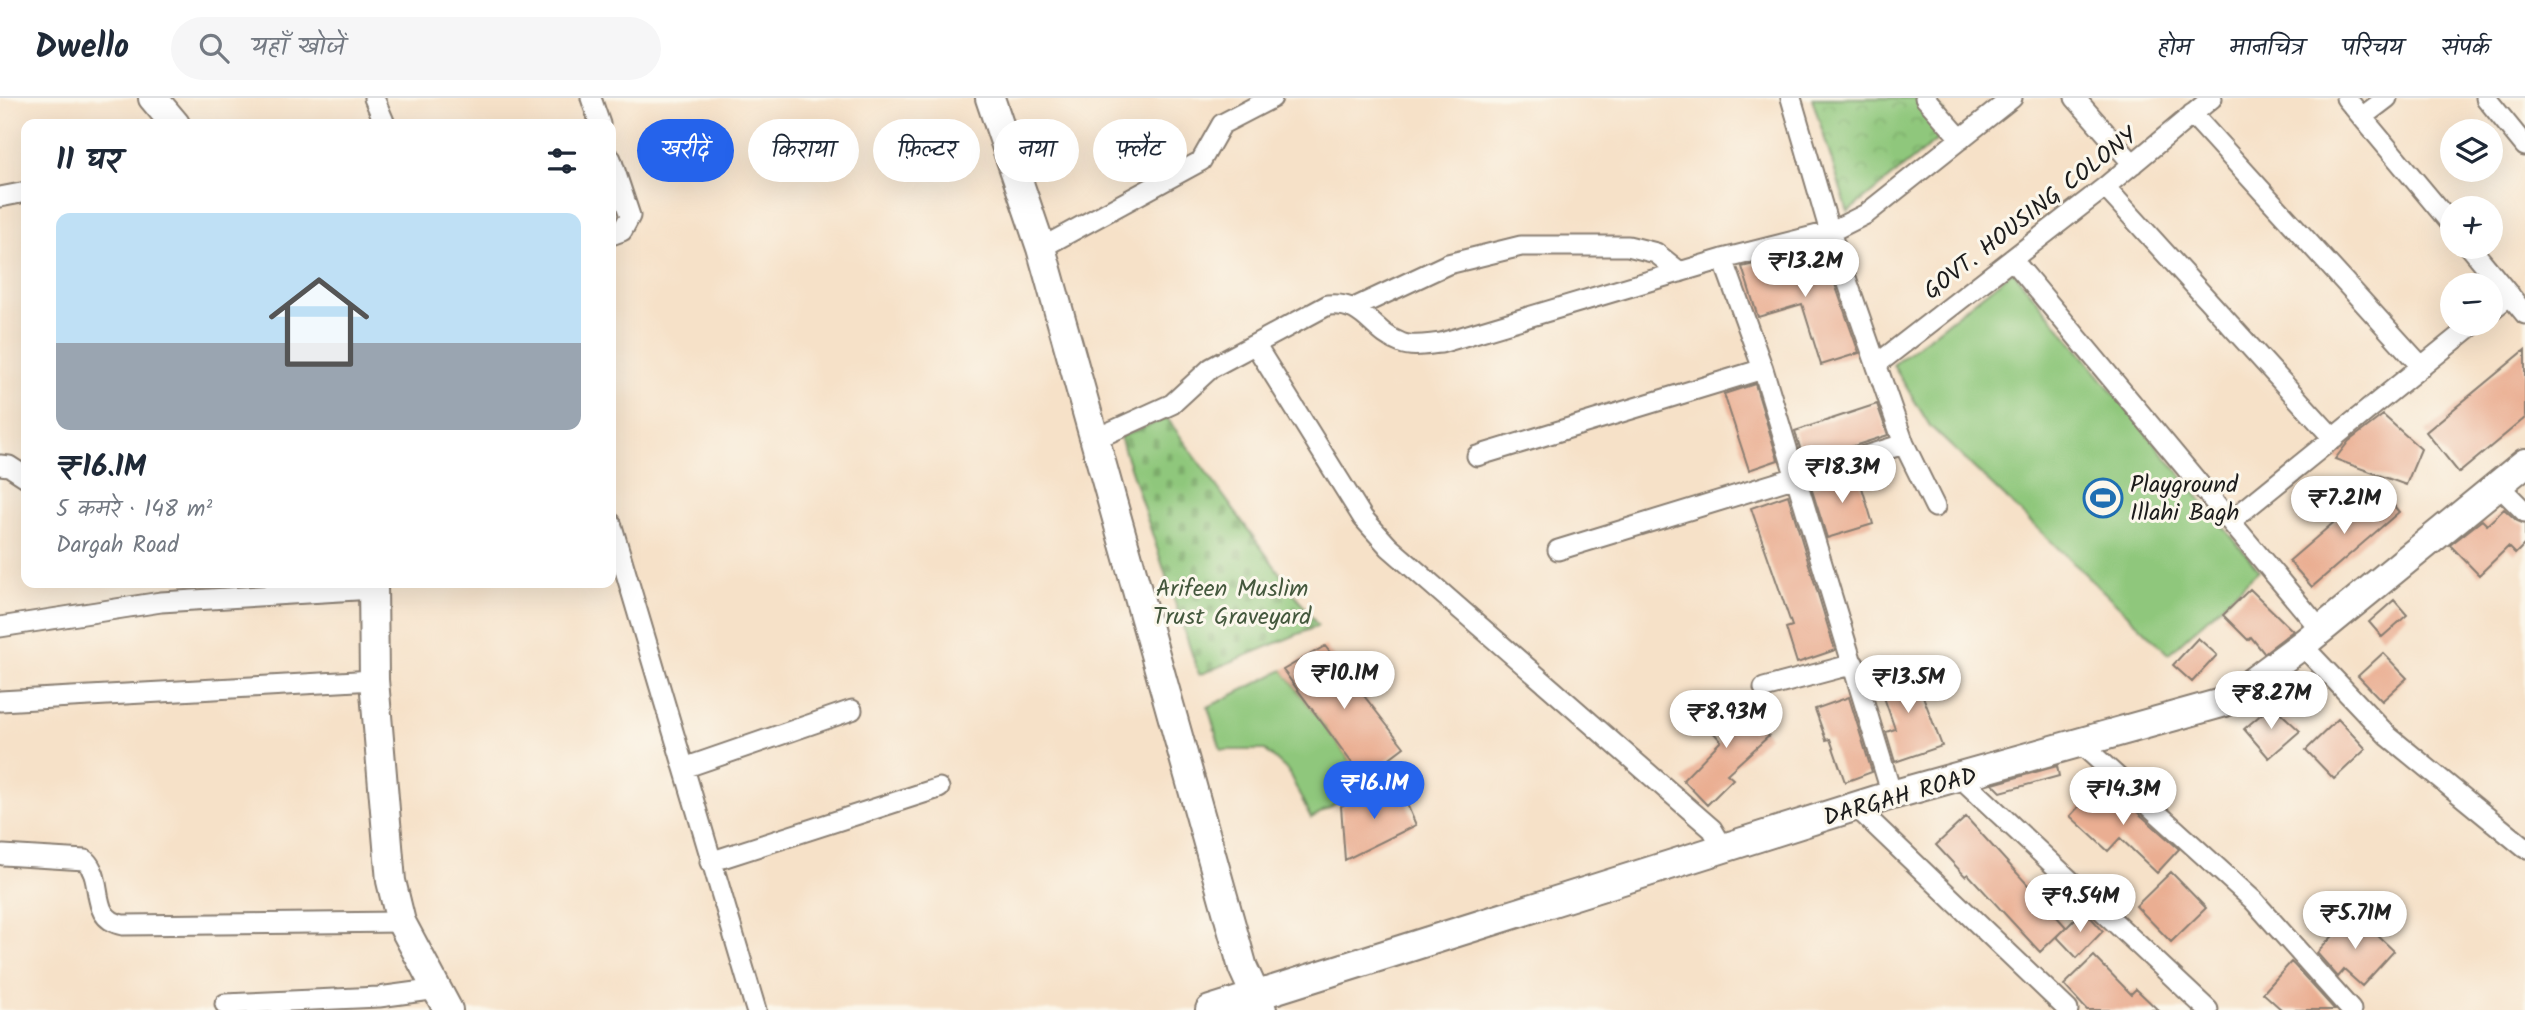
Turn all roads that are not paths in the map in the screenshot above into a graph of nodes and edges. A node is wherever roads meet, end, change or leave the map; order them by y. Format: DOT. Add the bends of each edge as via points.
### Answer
graph roads {
  1 [pos="153,98"];
  2 [pos="374,98"];
  3 [pos="591,98"];
  4 [pos="990,98"];
  5 [pos="1272,98"];
  6 [pos="1791,98"];
  7 [pos="1925,98"];
  8 [pos="2012,98"];
  9 [pos="2075,98"];
  10 [pos="2212,98"];
  11 [pos="2346,98"];
  12 [pos="2386,98"];
  13 [pos="2486,98"];
  14 [pos="2192,114"];
  15 [pos="2362,117"];
  16 [pos="171,119"];
  17 [pos="383,119"];
  18 [pos="598,119"];
  19 [pos="1961,139"];
  20 [pos="2525,146"];
  21 [pos="2133,164"];
  22 [pos="616,175"];
  23 [pos="2105,187"];
  24 [pos="21,193"];
  25 [pos="0,197"];
  26 [pos="2440,211"];
  27 [pos="1830,232"];
  28 [pos="616,233"];
  29 [pos="1041,248"];
  30 [pos="1723,259"];
  31 [pos="2012,259"];
  32 [pos="2480,259"];
  33 [pos="1680,272"];
  34 [pos="2510,295"];
  35 [pos="2503,301"];
  36 [pos="1354,308"];
  37 [pos="2525,314"];
  38 [pos="2459,336"];
  39 [pos="1256,346"];
  40 [pos="1877,364"];
  41 [pos="2422,367"];
  42 [pos="1763,369"];
  43 [pos="1095,439"];
  44 [pos="2334,439"];
  45 [pos="1904,444"];
  46 [pos="1477,456"];
  47 [pos="2525,463"];
  48 [pos="0,465"];
  49 [pos="21,474"];
  50 [pos="1796,477"];
  51 [pos="2499,486"];
  52 [pos="1935,507"];
  53 [pos="2525,512"];
  54 [pos="2232,520"];
  55 [pos="616,540"];
  56 [pos="1558,550"];
  57 [pos="347,588"];
  58 [pos="373,588"];
  59 [pos="0,627"];
  60 [pos="2311,637"];
  61 [pos="1854,664"];
  62 [pos="374,680"];
  63 [pos="1764,688"];
  64 [pos="0,701"];
  65 [pos="852,710"];
  66 [pos="2080,743"];
  67 [pos="684,768"];
  68 [pos="1961,778"];
  69 [pos="939,788"];
  70 [pos="1892,796"];
  71 [pos="1856,807"];
  72 [pos="2525,848"];
  73 [pos="1724,849"];
  74 [pos="3,855"];
  75 [pos="710,862"];
  76 [pos="401,922"];
  77 [pos="443,999"];
  78 [pos="225,1004"];
  79 [pos="1259,1004"];
  80 [pos="756,1010"];
  81 [pos="1210,1010"];
  82 [pos="2068,1010"];
  83 [pos="2208,1010"];
  84 [pos="2351,1010"];
  1 -- 16 [label="street"];
  2 -- 17 [label="street"];
  3 -- 18 [label="street"];
  4 -- 29 [label="street"];
  5 -- 29 [label="street" via="1222,124 1201,161"];
  6 -- 27 [label="street"];
  7 -- 19 [label="street"];
  8 -- 19 [label="street"];
  9 -- 21 [label="street"];
  10 -- 14 [label="street, GOVT. HOUSING COLONY"];
  11 -- 15 [label="street"];
  12 -- 15 [label="street"];
  13 -- 20 [label="street"];
  14 -- 21 [label="street, GOVT. HOUSING COLONY"];
  14 -- 41 [label="street"];
  15 -- 26 [label="street"];
  19 -- 27 [label="street" via="1867,214"];
  21 -- 23 [label="street, GOVT. HOUSING COLONY"];
  22 -- 28 [label="street" via="629,216"];
  23 -- 31 [label="street, GOVT. HOUSING COLONY"];
  23 -- 44 [label="street"];
  24 -- 25 [label="street"];
  27 -- 30 [label="street"];
  27 -- 40 [label="street"];
  29 -- 43 [label="street"];
  30 -- 33 [label="street"];
  30 -- 42 [label="street"];
  31 -- 40 [label="street, GOVT. HOUSING COLONY"];
  31 -- 54 [label="street"];
  32 -- 34 [label="street"];
  33 -- 36 [label="street" via="1657,253 1628,246 1521,246 1448,264"];
  33 -- 36 [label="street" via="1441,343 1403,344"];
  34 -- 35 [label="street"];
  34 -- 37 [label="street"];
  36 -- 39 [label="street" via="1328,305"];
  38 -- 41 [label="street"];
  39 -- 43 [label="street" via="1211,368 1172,404"];
  39 -- 73 [label="street" via="1363,518 1389,547 1712,829"];
  40 -- 45 [label="street"];
  41 -- 44 [label="street"];
  42 -- 46 [label="street"];
  42 -- 50 [label="street"];
  43 -- 79 [label="street" via="1243,968"];
  44 -- 54 [label="street"];
  45 -- 50 [label="street"];
  45 -- 52 [label="street"];
  47 -- 51 [label="street, DARGAH ROAD"];
  48 -- 49 [label="street"];
  50 -- 56 [label="street"];
  50 -- 61 [label="street"];
  51 -- 53 [label="street"];
  51 -- 60 [label="street, DARGAH ROAD"];
  54 -- 60 [label="street"];
  55 -- 67 [label="street"];
  57 -- 59 [label="street" via="162,602"];
  58 -- 62 [label="street"];
  60 -- 66 [label="street, DARGAH ROAD" via="2225,702"];
  60 -- 72 [label="street" via="2388,736"];
  61 -- 63 [label="street"];
  61 -- 70 [label="street"];
  62 -- 64 [label="street"];
  62 -- 76 [label="street" via="383,813"];
  65 -- 67 [label="street"];
  66 -- 68 [label="street, DARGAH ROAD"];
  66 -- 84 [label="street" via="2252,900"];
  67 -- 75 [label="street"];
  68 -- 70 [label="street, DARGAH ROAD"];
  68 -- 83 [label="street"];
  69 -- 75 [label="street"];
  70 -- 71 [label="street, DARGAH ROAD"];
  71 -- 73 [label="street, DARGAH ROAD"];
  71 -- 82 [label="street"];
  73 -- 79 [label="street, DARGAH ROAD"];
  74 -- 76 [label="street" via="85,860 93,873 100,909 107,919 123,925"];
  75 -- 80 [label="street"];
  76 -- 77 [label="street"];
  77 -- 78 [label="street"];
  79 -- 81 [label="street, DARGAH ROAD"];
}
